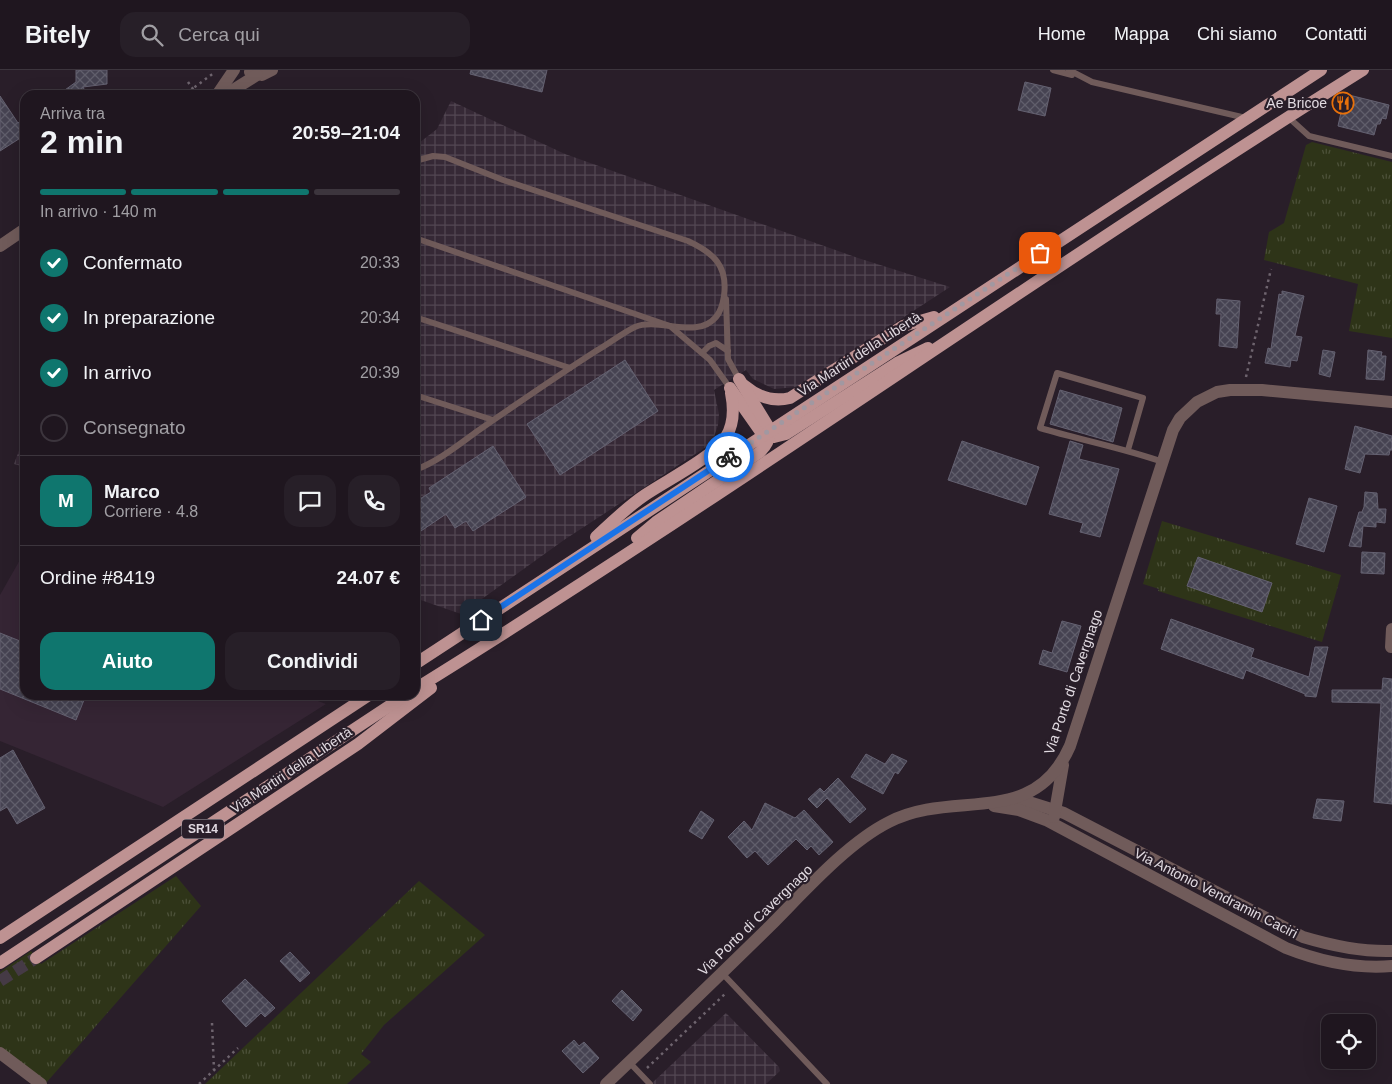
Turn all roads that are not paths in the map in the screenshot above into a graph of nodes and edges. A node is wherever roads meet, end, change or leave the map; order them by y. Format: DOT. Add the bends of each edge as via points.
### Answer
graph roads {
  1 [pos="234,70"];
  2 [pos="272,70"];
  3 [pos="1053,70"];
  4 [pos="1069,70"];
  5 [pos="1321,70"];
  6 [pos="1363,70"];
  7 [pos="253,72"];
  8 [pos="1076,75"];
  9 [pos="221,90"];
  10 [pos="231,90"];
  11 [pos="1288,117"];
  12 [pos="1247,118"];
  13 [pos="1392,156"];
  14 [pos="420,160"];
  15 [pos="20,232"];
  16 [pos="420,240"];
  17 [pos="0,246"];
  18 [pos="725,288"];
  19 [pos="949,313"];
  20 [pos="420,319"];
  21 [pos="670,326"];
  22 [pos="937,347"];
  23 [pos="728,351"];
  24 [pos="702,354"];
  25 [pos="570,368"];
  26 [pos="734,384"];
  27 [pos="420,397"];
  28 [pos="1392,402"];
  29 [pos="493,420"];
  30 [pos="767,434"];
  31 [pos="1128,450"];
  32 [pos="1163,462"];
  33 [pos="420,468"];
  34 [pos="577,557"];
  35 [pos="584,581"];
  36 [pos="1392,629"];
  37 [pos="1391,647"];
  38 [pos="482,648"];
  39 [pos="420,661"];
  40 [pos="420,687"];
  41 [pos="420,696"];
  42 [pos="361,700"];
  43 [pos="398,700"];
  44 [pos="415,700"];
  45 [pos="1064,758"];
  46 [pos="1016,798"];
  47 [pos="982,804"];
  48 [pos="1054,809"];
  49 [pos="1062,829"];
  50 [pos="3,938"];
  51 [pos="1392,951"];
  52 [pos="36,958"];
  53 [pos="0,963"];
  54 [pos="1392,966"];
  55 [pos="722,973"];
  56 [pos="0,1053"];
  57 [pos="629,1062"];
  58 [pos="41,1084"];
  59 [pos="606,1084"];
  60 [pos="650,1084"];
  61 [pos="827,1084"];
  1 -- 9 [label="street"];
  2 -- 7 [label="street"];
  3 -- 8 [label="lane"];
  4 -- 8 [label="lane"];
  5 -- 12 [label="main road, Via Martiri della Libertà"];
  6 -- 11 [label="main road, Via Martiri della Libertà / SR14"];
  7 -- 10 [label="street"];
  8 -- 12 [label="lane" via="1092,82"];
  11 -- 13 [label="lane" via="1309,136"];
  11 -- 22 [label="main road, Via Martiri della Libertà / SR14"];
  12 -- 19 [label="main road, Via Martiri della Libertà"];
  14 -- 18 [label="lane" via="445,156 502,180 688,241 714,256 723,273"];
  15 -- 17 [label="street"];
  16 -- 21 [label="lane"];
  18 -- 21 [label="lane" via="721,309 710,322 684,328"];
  18 -- 23 [label="lane"];
  19 -- 26 [label="main road" via="903,326 790,398 766,398"];
  19 -- 30 [label="main road, Via Martiri della Libertà"];
  20 -- 25 [label="lane"];
  21 -- 24 [label="lane"];
  21 -- 25 [label="lane" via="637,327"];
  22 -- 30 [label="main road" via="918,350 790,432 780,437"];
  22 -- 35 [label="main road, Via Martiri della Libertà / SR14"];
  23 -- 24 [label="lane" via="716,343"];
  23 -- 26 [label="lane"];
  24 -- 26 [label="lane"];
  25 -- 29 [label="lane"];
  26 -- 30 [label="main road"];
  26 -- 34 [label="main road" via="733,416 722,442 629,506"];
  27 -- 29 [label="lane"];
  28 -- 32 [label="street, Via Porto di Cavergnago" via="1244,390 1217,392 1188,409 1173,430"];
  29 -- 33 [label="lane" via="443,456"];
  30 -- 34 [label="main road, Via Martiri della Libertà"];
  30 -- 35 [label="main road" via="760,452 656,522"];
  31 -- 31 [label="lane" via="1144,398 1057,373 1040,428"];
  31 -- 32 [label="lane"];
  32 -- 45 [label="street, Via Porto di Cavergnago"];
  34 -- 39 [label="main road, Via Martiri della Libertà"];
  35 -- 38 [label="main road, Via Martiri della Libertà / SR14"];
  36 -- 37 [label="street"];
  38 -- 40 [label="main road, Via Martiri della Libertà / SR14"];
  38 -- 41 [label="main road, Via Martiri della Libertà / SR14"];
  42 -- 50 [label="main road, Via Martiri della Libertà / SR14"];
  43 -- 53 [label="main road, Via Martiri della Libertà / SR14"];
  44 -- 52 [label="main road, Via Martiri della Libertà / SR14" via="358,744"];
  45 -- 46 [label="street, Via Porto di Cavergnago" via="1044,783"];
  45 -- 48 [label="street"];
  46 -- 47 [label="street, Via Porto di Cavergnago"];
  46 -- 48 [label="street"];
  47 -- 49 [label="street, Via Antonio Vendramin Caciri" via="1019,810"];
  47 -- 55 [label="street, Via Porto di Cavergnago" via="909,812 875,830 806,890"];
  48 -- 49 [label="street" via="1054,818"];
  48 -- 51 [label="street" via="1302,937 1346,948"];
  49 -- 54 [label="street, Via Antonio Vendramin Caciri" via="1286,948 1306,956 1347,964"];
  55 -- 57 [label="street, Via Porto di Cavergnago"];
  55 -- 61 [label="lane"];
  56 -- 58 [label="street"];
  57 -- 59 [label="street, Via Porto di Cavergnago"];
  57 -- 60 [label="lane"];
}
